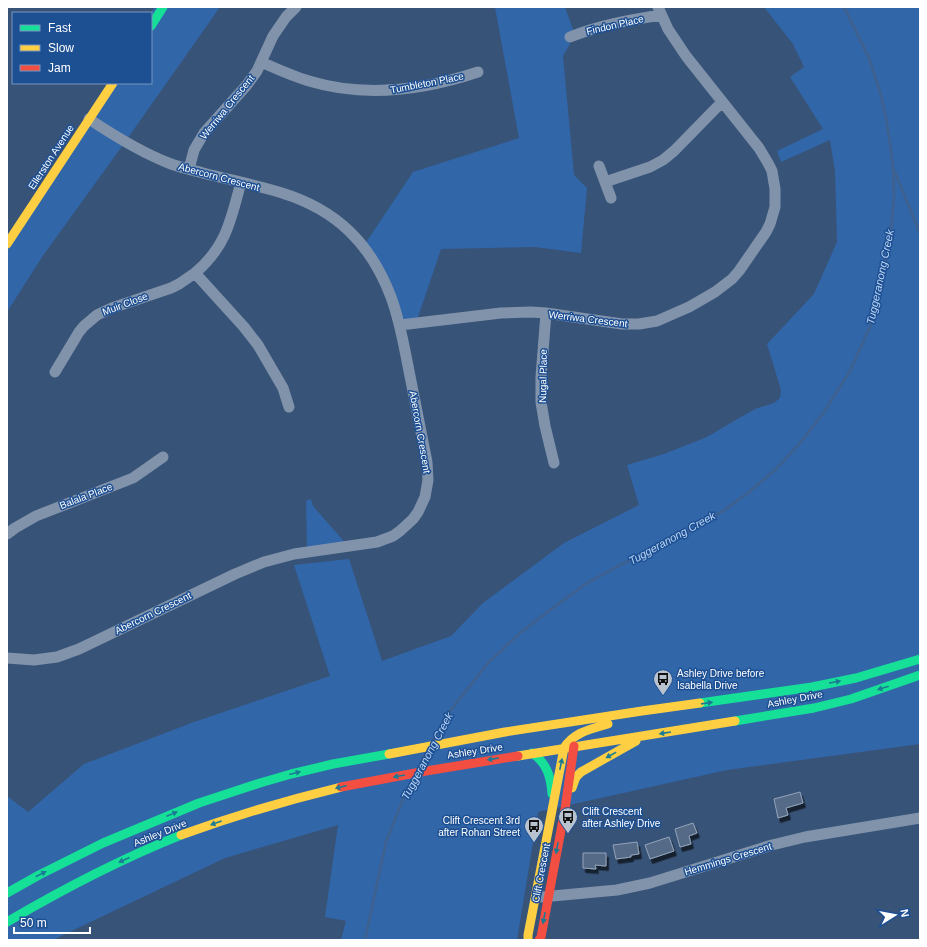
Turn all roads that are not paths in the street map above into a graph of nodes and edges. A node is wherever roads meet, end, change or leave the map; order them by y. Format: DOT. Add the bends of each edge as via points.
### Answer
graph roads {
  1 [pos="163,7"];
  2 [pos="296,7"];
  3 [pos="659,11"];
  4 [pos="152,24"];
  5 [pos="570,37"];
  6 [pos="261,62"];
  7 [pos="478,72"];
  8 [pos="112,84"];
  9 [pos="722,102"];
  10 [pos="90,119"];
  11 [pos="599,166"];
  12 [pos="189,169"];
  13 [pos="241,182"];
  14 [pos="605,182"];
  15 [pos="611,198"];
  16 [pos="7,244"];
  17 [pos="195,273"];
  18 [pos="546,313"];
  19 [pos="400,325"];
  20 [pos="55,372"];
  21 [pos="289,407"];
  22 [pos="164,457"];
  23 [pos="554,463"];
  24 [pos="7,534"];
  25 [pos="7,658"];
  26 [pos="920,659"];
  27 [pos="920,675"];
  28 [pos="658,709"];
  29 [pos="523,730"];
  30 [pos="646,736"];
  31 [pos="569,746"];
  32 [pos="532,753"];
  33 [pos="552,807"];
  34 [pos="564,809"];
  35 [pos="920,818"];
  36 [pos="7,893"];
  37 [pos="548,896"];
  38 [pos="535,898"];
  39 [pos="7,922"];
  40 [pos="528,940"];
  41 [pos="539,940"];
  1 -- 4 [label="main road"];
  2 -- 6 [label="street, Werriwa Crescent" via="273,36"];
  3 -- 5 [label="street, Findon Place"];
  3 -- 9 [label="street, Werriwa Crescent" via="686,56"];
  6 -- 7 [label="street, Tumbleton Place" via="310,82 356,90 403,89 454,80"];
  6 -- 12 [label="street, Werriwa Crescent" via="246,86 204,133 194,150"];
  8 -- 10 [label="main road, Ellerston Avenue"];
  9 -- 14 [label="street" via="663,160"];
  9 -- 18 [label="street, Werriwa Crescent" via="766,159 772,171 775,189 775,207 770,224 739,271 715,292 657,321 622,324"];
  10 -- 12 [label="street, Abercorn Crescent" via="144,153"];
  10 -- 16 [label="main road, Ellerston Avenue"];
  11 -- 14 [label="street"];
  12 -- 13 [label="street, Abercorn Crescent"];
  13 -- 17 [label="street, Muir Close" via="225,235 215,252"];
  13 -- 19 [label="street, Abercorn Crescent" via="307,202 350,230 380,272 392,298"];
  14 -- 15 [label="street"];
  17 -- 20 [label="street, Muir Close" via="171,288 97,315 78,332"];
  17 -- 21 [label="street" via="258,345 283,388"];
  18 -- 19 [label="street, Werriwa Crescent" via="501,313"];
  18 -- 23 [label="street, Nugal Place" via="541,402"];
  19 -- 25 [label="street, Abercorn Crescent" via="427,462 428,480 425,497 418,512 400,531 377,542 294,554 264,562 57,657 34,660"];
  22 -- 24 [label="street, Balala Place" via="133,478 36,516"];
  28 -- 26 [label="main road, Ashley Drive, one-way" via="812,687 856,678"];
  27 -- 30 [label="main road, Ashley Drive, one-way" via="851,699 814,708"];
  28 -- 29 [label="main road, Ashley Drive"];
  28 -- 31 [label="main road" via="578,734"];
  29 -- 31 [label="main road" via="558,734"];
  36 -- 29 [label="main road, Ashley Drive, one-way" via="103,843 199,804 260,783 332,764"];
  30 -- 31 [label="main road, Ashley Drive"];
  30 -- 34 [label="main road, one-way" via="581,772 576,778"];
  31 -- 32 [label="main road, Ashley Drive"];
  33 -- 31 [label="main road, Clift Crescent, one-way"];
  31 -- 34 [label="main road, Clift Crescent"];
  32 -- 33 [label="main road" via="546,767 552,789"];
  32 -- 39 [label="main road, Ashley Drive, one-way" via="354,784 288,800 223,820 166,841 98,872"];
  33 -- 38 [label="main road, Clift Crescent"];
  34 -- 37 [label="main road, Clift Crescent, one-way"];
  35 -- 37 [label="street, Hemmings Crescent" via="805,837 650,883 617,890"];
  37 -- 38 [label="street, Hemmings Crescent"];
  37 -- 41 [label="main road, Clift Crescent, one-way"];
  38 -- 40 [label="main road, Clift Crescent"];
}
